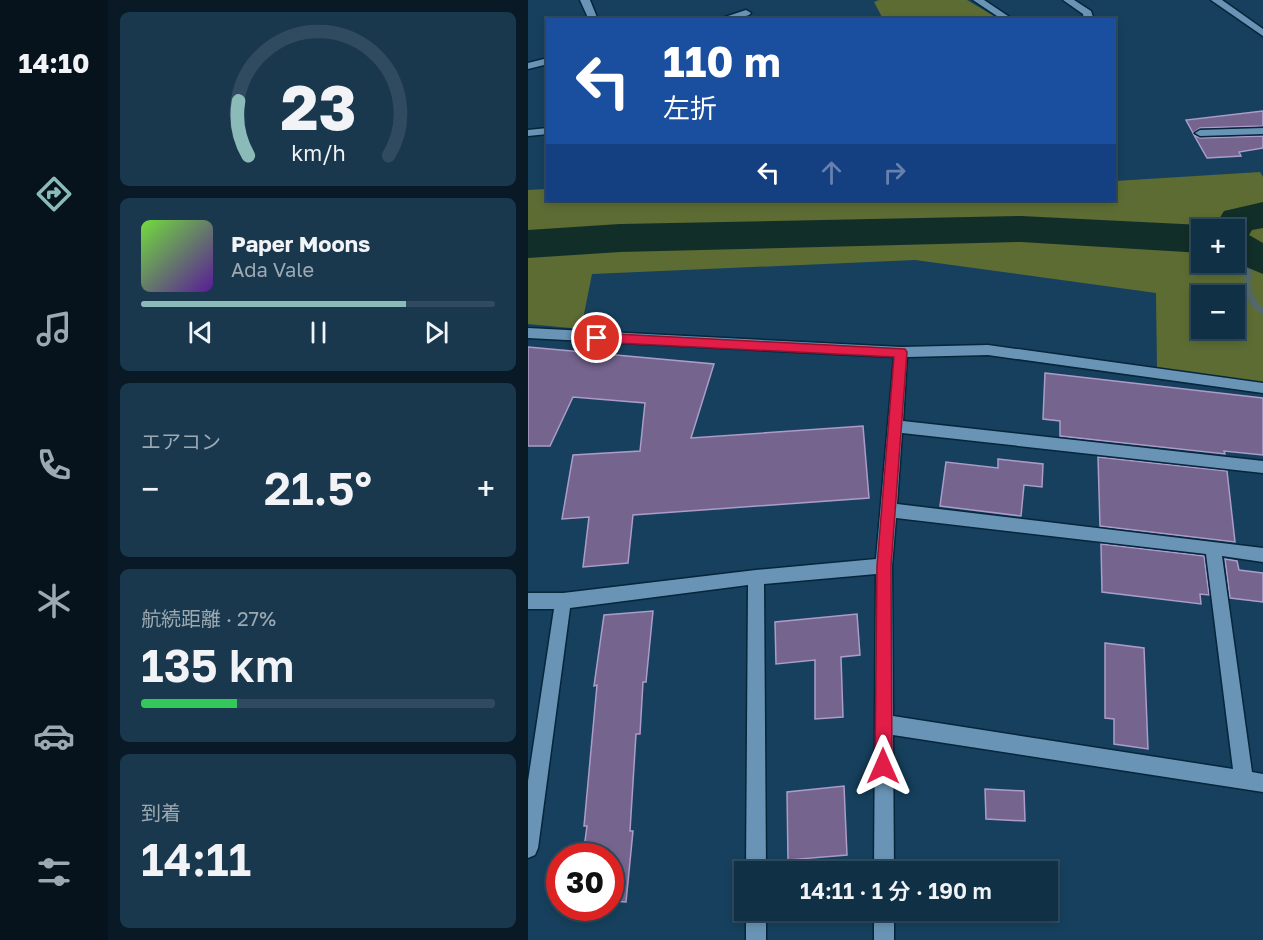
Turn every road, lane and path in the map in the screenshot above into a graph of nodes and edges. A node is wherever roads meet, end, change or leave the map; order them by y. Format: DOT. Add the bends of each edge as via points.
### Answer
graph roads {
  1 [pos="585,0"];
  2 [pos="978,0"];
  3 [pos="1068,0"];
  4 [pos="1216,0"];
  5 [pos="739,3"];
  6 [pos="748,16"];
  7 [pos="593,18"];
  8 [pos="1007,18"];
  9 [pos="1089,18"];
  10 [pos="1263,33"];
  11 [pos="546,62"];
  12 [pos="528,66"];
  13 [pos="1263,131"];
  14 [pos="546,132"];
  15 [pos="528,133"];
  16 [pos="1200,133"];
  17 [pos="528,333"];
  18 [pos="901,352"];
  19 [pos="1263,388"];
  20 [pos="895,426"];
  21 [pos="1263,467"];
  22 [pos="888,510"];
  23 [pos="1213,548"];
  24 [pos="1263,555"];
  25 [pos="884,566"];
  26 [pos="756,577"];
  27 [pos="528,601"];
  28 [pos="562,601"];
  29 [pos="883,724"];
  30 [pos="1244,780"];
  31 [pos="1263,783"];
  32 [pos="528,848"];
  33 [pos="756,861"];
  34 [pos="884,861"];
  35 [pos="756,921"];
  36 [pos="884,921"];
  37 [pos="756,940"];
  38 [pos="884,940"];
  1 -- 7 [label="street"];
  2 -- 8 [label="street"];
  3 -- 9 [label="street" via="1088,13"];
  4 -- 10 [label="street"];
  5 -- 6 [label="street"];
  11 -- 12 [label="street"];
  13 -- 16 [label="street"];
  14 -- 15 [label="street"];
  17 -- 18 [label="street"];
  18 -- 19 [label="street" via="988,350"];
  18 -- 20 [label="street"];
  20 -- 21 [label="street"];
  20 -- 22 [label="street"];
  22 -- 23 [label="street"];
  22 -- 25 [label="street"];
  23 -- 24 [label="street"];
  23 -- 30 [label="street"];
  25 -- 26 [label="street"];
  25 -- 29 [label="street"];
  26 -- 28 [label="street"];
  26 -- 33 [label="street"];
  27 -- 28 [label="street"];
  28 -- 32 [label="street"];
  29 -- 30 [label="street"];
  29 -- 34 [label="street"];
  30 -- 31 [label="street"];
  35 -- 37 [label="street"];
  36 -- 38 [label="street"];
}
